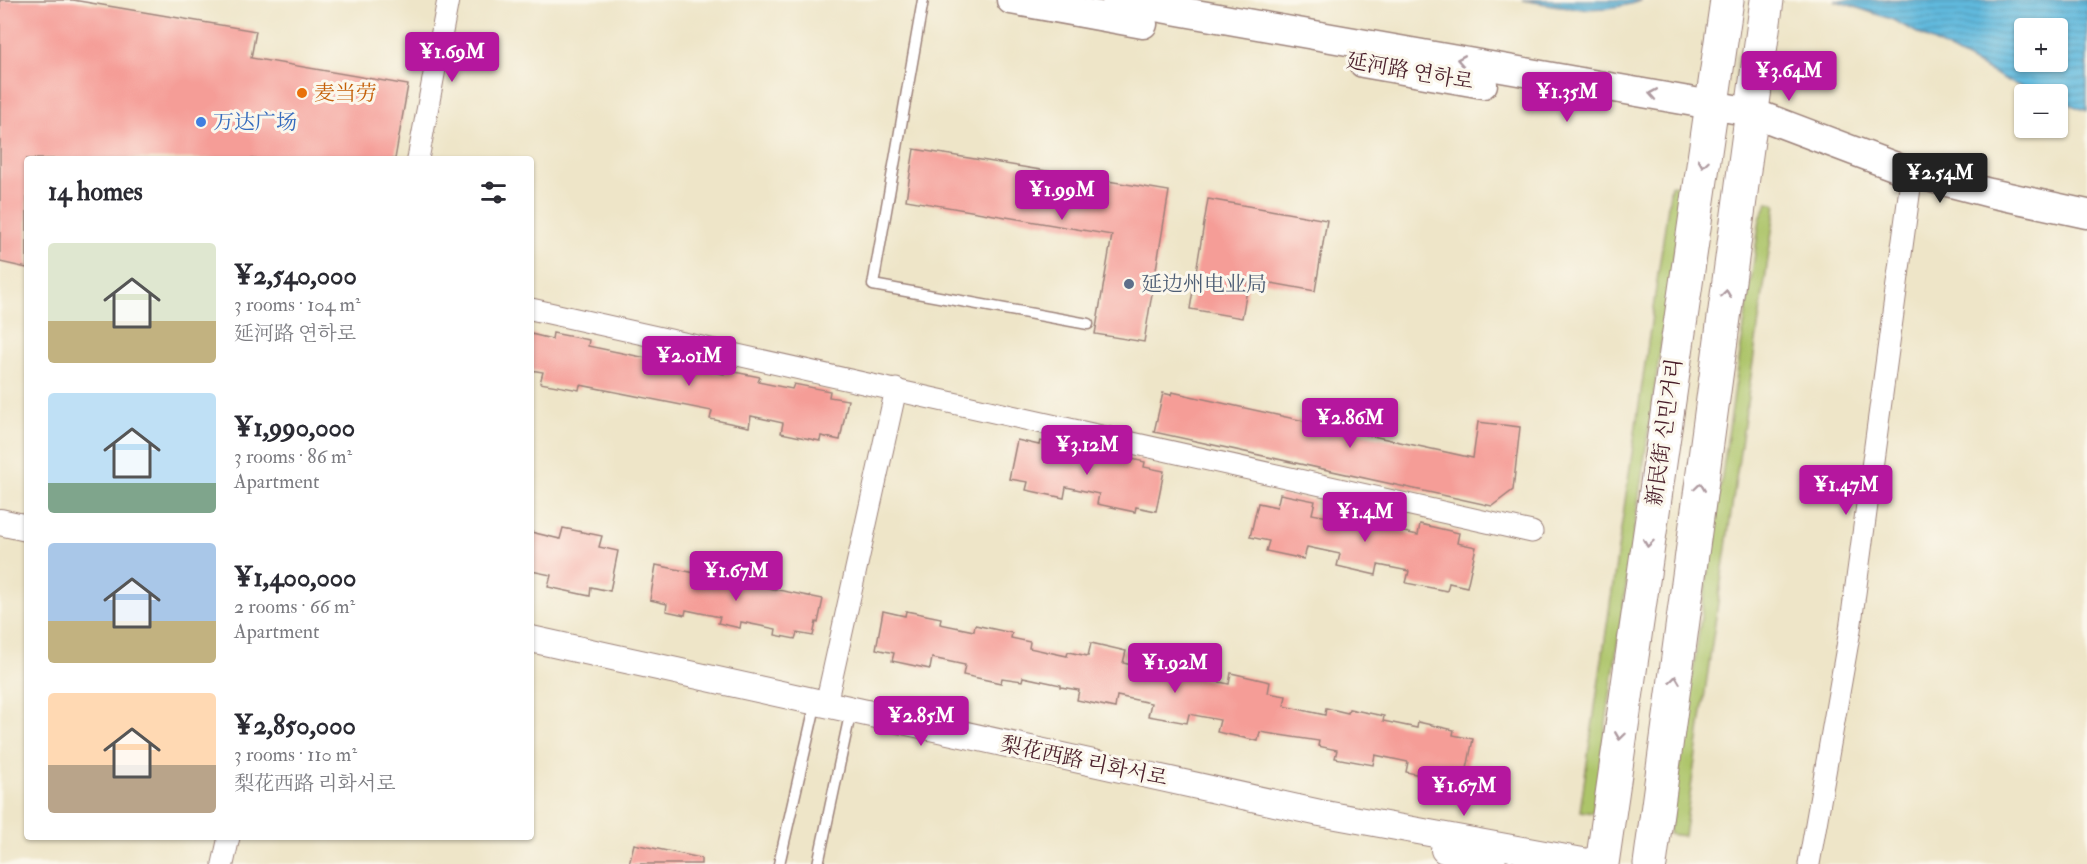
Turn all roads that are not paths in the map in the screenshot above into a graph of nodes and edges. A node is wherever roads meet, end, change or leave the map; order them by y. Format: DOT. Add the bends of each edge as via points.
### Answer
graph roads {
  1 [pos="448,0"];
  2 [pos="923,0"];
  3 [pos="1011,0"];
  4 [pos="1116,0"];
  5 [pos="1767,0"];
  6 [pos="1724,15"];
  7 [pos="1710,114"];
  8 [pos="1750,121"];
  9 [pos="419,156"];
  10 [pos="1912,173"];
  11 [pos="2087,214"];
  12 [pos="534,310"];
  13 [pos="1088,324"];
  14 [pos="896,389"];
  15 [pos="0,522"];
  16 [pos="24,527"];
  17 [pos="1532,532"];
  18 [pos="534,640"];
  19 [pos="821,703"];
  20 [pos="851,710"];
  21 [pos="1320,813"];
  22 [pos="228,840"];
  23 [pos="1651,853"];
  24 [pos="223,864"];
  25 [pos="779,864"];
  26 [pos="818,864"];
  27 [pos="1493,864"];
  28 [pos="1600,864"];
  29 [pos="1809,864"];
  1 -- 9 [label="street"];
  2 -- 13 [label="lane" via="873,285"];
  3 -- 7 [label="main road, 延河路 연하로"];
  7 -- 4 [label="main road, 延河路 연하로, one-way"];
  5 -- 8 [label="highway, 新民街 신민거리"];
  6 -- 7 [label="highway, 新民街 신민거리"];
  7 -- 8 [label="main road, 延河路 연하로"];
  7 -- 28 [label="highway, 新民街 신민거리, one-way"];
  8 -- 10 [label="main road, 延河路 연하로" via="1811,135"];
  23 -- 8 [label="highway, 新民街 신민거리, one-way"];
  10 -- 11 [label="main road, 延河路 연하로"];
  10 -- 29 [label="street" via="1850,630"];
  12 -- 14 [label="street"];
  14 -- 17 [label="street"];
  14 -- 19 [label="street"];
  15 -- 16 [label="street"];
  18 -- 19 [label="street, 梨花西路 리화서로"];
  19 -- 20 [label="street, 梨花西路 리화서로"];
  19 -- 25 [label="lane"];
  20 -- 21 [label="street, 梨花西路 리화서로"];
  20 -- 26 [label="lane"];
  21 -- 27 [label="street, 梨花西路 리화서로"];
  21 -- 28 [label="street, 梨花西路 리화서로"];
  22 -- 24 [label="street"];
}
